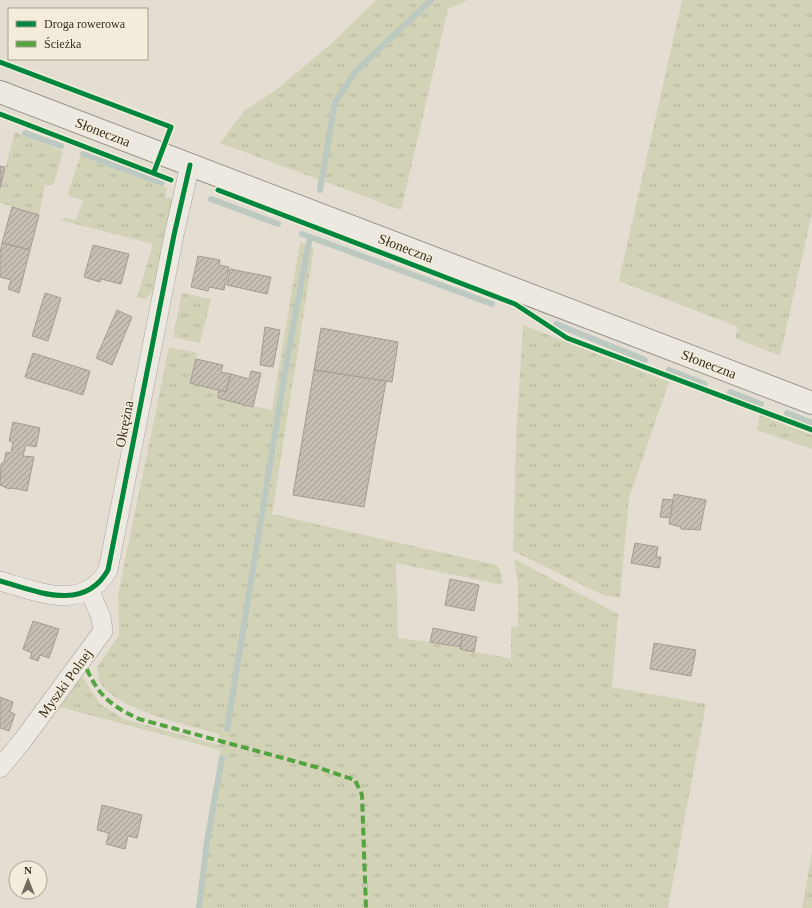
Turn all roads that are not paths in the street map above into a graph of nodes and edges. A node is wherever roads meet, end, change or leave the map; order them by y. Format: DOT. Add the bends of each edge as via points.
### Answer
graph roads {
  1 [pos="0,92"];
  2 [pos="190,165"];
  3 [pos="812,404"];
  4 [pos="0,581"];
  5 [pos="89,590"];
  6 [pos="0,768"];
  1 -- 2 [label="main road, Słoneczna"];
  2 -- 3 [label="main road, Słoneczna"];
  2 -- 5 [label="street, Okrężna" via="108,570 99,584"];
  4 -- 5 [label="street, Okrężna" via="65,597"];
  5 -- 6 [label="street, Myszki Polnej" via="100,617 102,631"];
}
